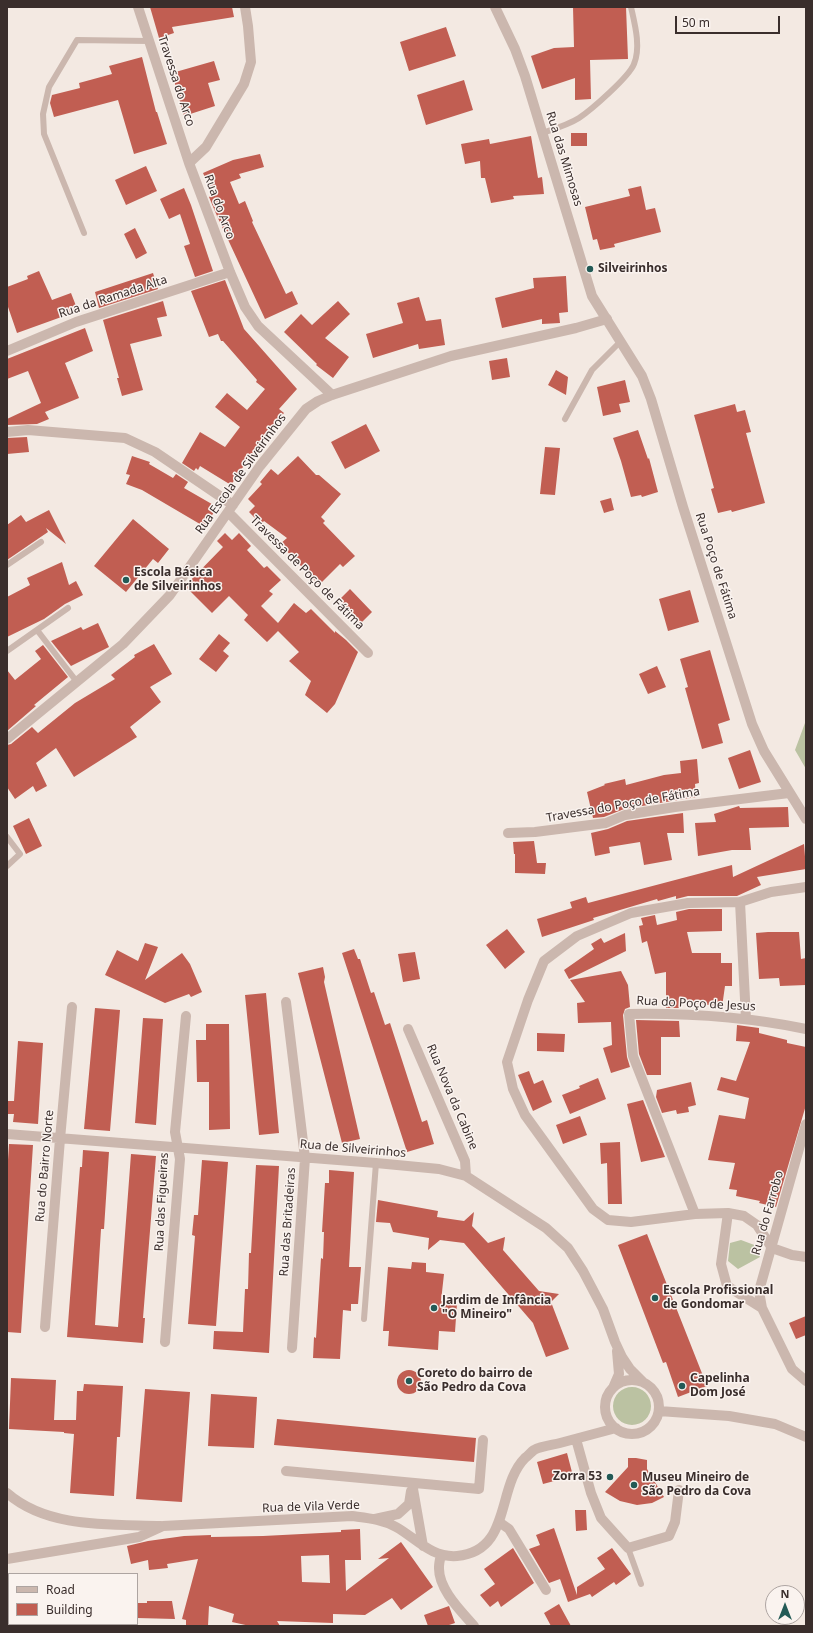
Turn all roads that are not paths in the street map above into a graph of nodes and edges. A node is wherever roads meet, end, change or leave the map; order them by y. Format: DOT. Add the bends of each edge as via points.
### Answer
graph roads {
  1 [pos="138,7"];
  2 [pos="244,7"];
  3 [pos="495,7"];
  4 [pos="631,7"];
  5 [pos="148,41"];
  6 [pos="542,133"];
  7 [pos="189,163"];
  8 [pos="84,233"];
  9 [pos="230,272"];
  10 [pos="607,319"];
  11 [pos="621,341"];
  12 [pos="7,351"];
  13 [pos="332,395"];
  14 [pos="565,419"];
  15 [pos="7,432"];
  16 [pos="230,509"];
  17 [pos="41,542"];
  18 [pos="7,565"];
  19 [pos="68,608"];
  20 [pos="37,630"];
  21 [pos="7,651"];
  22 [pos="368,653"];
  23 [pos="77,682"];
  24 [pos="7,739"];
  25 [pos="789,793"];
  26 [pos="806,819"];
  27 [pos="508,833"];
  28 [pos="7,837"];
  29 [pos="7,866"];
  30 [pos="806,887"];
  31 [pos="740,902"];
  32 [pos="286,1002"];
  33 [pos="72,1007"];
  34 [pos="186,1016"];
  35 [pos="746,1019"];
  36 [pos="408,1029"];
  37 [pos="806,1029"];
  38 [pos="806,1124"];
  39 [pos="7,1134"];
  40 [pos="60,1139"];
  41 [pos="178,1148"];
  42 [pos="305,1158"];
  43 [pos="376,1163"];
  44 [pos="466,1176"];
  45 [pos="728,1212"];
  46 [pos="695,1214"];
  47 [pos="772,1248"];
  48 [pos="806,1257"];
  49 [pos="762,1308"];
  50 [pos="364,1319"];
  51 [pos="45,1327"];
  52 [pos="165,1342"];
  53 [pos="615,1342"];
  54 [pos="292,1348"];
  55 [pos="806,1381"];
  56 [pos="643,1382"];
  57 [pos="613,1388"];
  58 [pos="659,1411"];
  59 [pos="616,1428"];
  60 [pos="806,1437"];
  61 [pos="576,1439"];
  62 [pos="483,1440"];
  63 [pos="286,1471"];
  64 [pos="412,1483"];
  65 [pos="679,1490"];
  66 [pos="7,1493"];
  67 [pos="375,1519"];
  68 [pos="499,1522"];
  69 [pos="164,1526"];
  70 [pos="423,1546"];
  71 [pos="628,1548"];
  72 [pos="441,1555"];
  73 [pos="7,1559"];
  74 [pos="641,1584"];
  75 [pos="546,1590"];
  76 [pos="474,1626"];
  1 -- 5 [label="street, Travessa do Arco"];
  2 -- 7 [label="street" via="251,62 244,84 206,148"];
  3 -- 6 [label="street, Rua das Mimosas" via="515,49"];
  4 -- 6 [label="lane" via="636,29 637,53 633,65 624,77 579,118"];
  5 -- 7 [label="street, Travessa do Arco"];
  5 -- 8 [label="lane" via="76,40 50,87 43,114 44,134"];
  6 -- 10 [label="street, Rua das Mimosas" via="590,290"];
  7 -- 9 [label="street, Rua do Arco"];
  9 -- 12 [label="street, Rua da Ramada Alta" via="76,322"];
  9 -- 13 [label="street, Rua do Arco" via="245,307 258,326"];
  10 -- 11 [label="street, Rua Poço de Fátima"];
  10 -- 13 [label="street, Rua Escola de Silveirinhos" via="451,356"];
  11 -- 14 [label="lane" via="592,370"];
  11 -- 25 [label="street, Rua Poço de Fátima" via="642,376 651,399 752,724 764,751"];
  13 -- 16 [label="street, Rua Escola de Silveirinhos" via="306,409 260,466"];
  15 -- 16 [label="street, Travessa de Poço de Fátima" via="28,430 126,438 155,452"];
  16 -- 22 [label="street, Travessa de Poço de Fátima"];
  16 -- 23 [label="street, Rua Escola de Silveirinhos" via="170,595 123,644"];
  17 -- 18 [label="lane"];
  19 -- 20 [label="lane"];
  20 -- 21 [label="lane"];
  20 -- 23 [label="lane"];
  23 -- 24 [label="street, Rua Escola de Silveirinhos"];
  25 -- 26 [label="street, Rua Poço de Fátima"];
  25 -- 27 [label="street, Travessa do Poço de Fátima" via="625,815 606,823"];
  28 -- 29 [label="lane" via="20,854"];
  30 -- 31 [label="street" via="771,892"];
  31 -- 35 [label="street"];
  31 -- 46 [label="street" via="688,903 631,913 577,936 544,961 507,1062 513,1089 525,1115 593,1210 608,1220 631,1222"];
  32 -- 42 [label="street, Rua das Britadeiras"];
  33 -- 40 [label="street, Rua do Bairro Norte"];
  34 -- 41 [label="street, Rua das Figueiras" via="175,1132"];
  35 -- 37 [label="street, Rua do Poço de Jesus"];
  35 -- 46 [label="street, Rua do Poço de Jesus" via="669,1013 629,1014 633,1056"];
  36 -- 44 [label="street, Rua Nova da Cabine" via="465,1161"];
  38 -- 47 [label="street, Rua do Farrobo"];
  39 -- 40 [label="street, Rua de Silveirinhos"];
  40 -- 41 [label="street, Rua de Silveirinhos"];
  40 -- 51 [label="street, Rua do Bairro Norte"];
  41 -- 42 [label="street, Rua de Silveirinhos"];
  41 -- 52 [label="street, Rua das Figueiras" via="180,1159"];
  42 -- 43 [label="street, Rua de Silveirinhos"];
  42 -- 54 [label="street, Rua das Britadeiras"];
  43 -- 44 [label="street, Rua de Silveirinhos" via="439,1169"];
  43 -- 50 [label="lane"];
  44 -- 53 [label="street, Rua de Silveirinhos" via="546,1228 568,1248 603,1309"];
  45 -- 46 [label="street"];
  45 -- 47 [label="street" via="744,1216 757,1225"];
  45 -- 49 [label="street" via="721,1264 727,1286"];
  47 -- 48 [label="street"];
  47 -- 49 [label="street, Rua do Farrobo" via="759,1291"];
  49 -- 55 [label="street, Rua do Farrobo" via="792,1369"];
  53 -- 56 [label="street, Rua de Silveirinhos" via="630,1369"];
  53 -- 57 [label="street, Rua de Silveirinhos" via="619,1374"];
  56 -- 57 [label="street" via="630,1380 621,1382"];
  56 -- 58 [label="street" via="656,1394"];
  57 -- 59 [label="street" via="605,1403 606,1414"];
  58 -- 59 [label="street" via="653,1424 640,1432 629,1433"];
  58 -- 60 [label="street" via="706,1414 775,1424"];
  59 -- 61 [label="street, Rua de Vila Verde"];
  61 -- 68 [label="street, Rua de Vila Verde" via="533,1450 518,1465 509,1484"];
  61 -- 71 [label="street" via="601,1518"];
  62 -- 64 [label="street" via="479,1489"];
  63 -- 64 [label="street"];
  64 -- 67 [label="street" via="409,1504 398,1514"];
  64 -- 70 [label="street"];
  65 -- 71 [label="street" via="675,1522 669,1536"];
  66 -- 69 [label="street" via="18,1503 59,1518 84,1523"];
  67 -- 69 [label="street, Rua de Vila Verde" via="352,1516"];
  67 -- 70 [label="street, Rua de Vila Verde" via="396,1527"];
  68 -- 72 [label="street, Rua de Vila Verde" via="490,1540 475,1552 458,1556"];
  68 -- 75 [label="street" via="509,1529"];
  69 -- 73 [label="street, Rua de Vila Verde" via="139,1537"];
  70 -- 72 [label="street, Rua de Vila Verde"];
  71 -- 74 [label="lane"];
  72 -- 76 [label="street" via="438,1568 442,1581 450,1598"];
}
